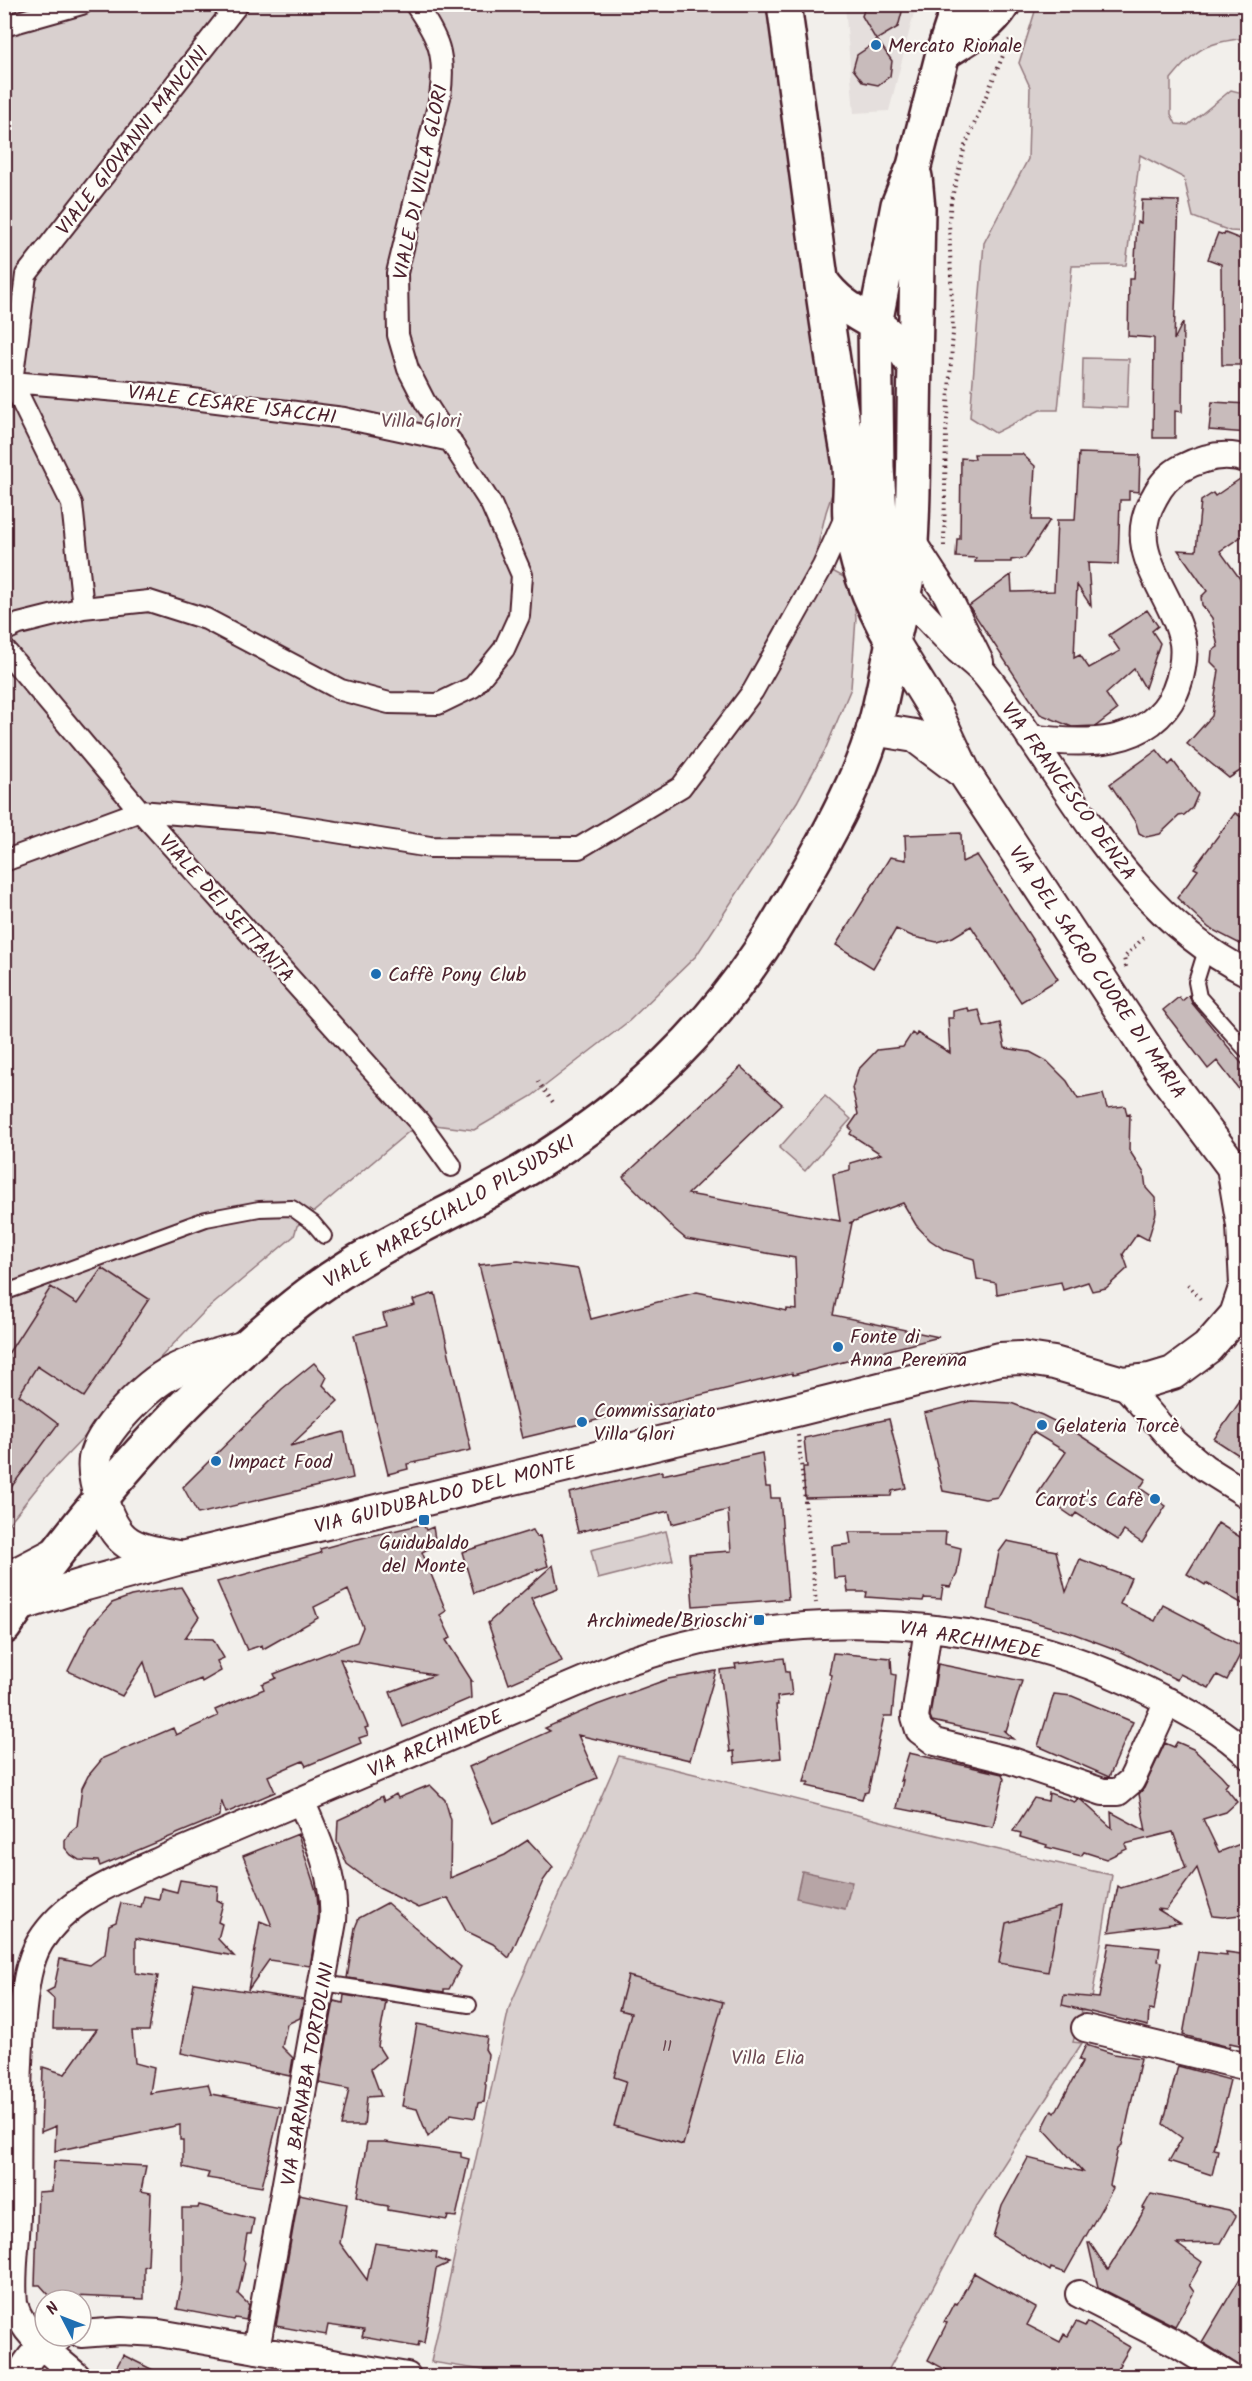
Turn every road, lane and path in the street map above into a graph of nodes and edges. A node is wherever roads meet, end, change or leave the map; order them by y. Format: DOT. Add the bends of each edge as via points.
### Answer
graph roads {
  1 [pos="82,4"];
  2 [pos="238,4"];
  3 [pos="415,4"];
  4 [pos="784,4"];
  5 [pos="959,4"];
  6 [pos="1007,19"];
  7 [pos="4,26"];
  8 [pos="943,52"];
  9 [pos="914,166"];
  10 [pos="822,282"];
  11 [pos="875,324"];
  12 [pos="915,367"];
  13 [pos="7,382"];
  14 [pos="450,441"];
  15 [pos="1248,460"];
  16 [pos="850,464"];
  17 [pos="849,508"];
  18 [pos="944,553"];
  19 [pos="894,567"];
  20 [pos="83,608"];
  21 [pos="4,631"];
  22 [pos="893,642"];
  23 [pos="4,649"];
  24 [pos="987,676"];
  25 [pos="873,729"];
  26 [pos="1030,738"];
  27 [pos="965,774"];
  28 [pos="140,811"];
  29 [pos="4,861"];
  30 [pos="1146,935"];
  31 [pos="1206,950"];
  32 [pos="1248,973"];
  33 [pos="1128,977"];
  34 [pos="1248,1052"];
  35 [pos="538,1081"];
  36 [pos="555,1105"];
  37 [pos="451,1166"];
  38 [pos="1240,1170"];
  39 [pos="324,1236"];
  40 [pos="1188,1284"];
  41 [pos="9,1291"];
  42 [pos="1245,1297"];
  43 [pos="1200,1299"];
  44 [pos="1123,1383"];
  45 [pos="796,1410"];
  46 [pos="1248,1495"];
  47 [pos="101,1498"];
  48 [pos="181,1558"];
  49 [pos="8,1604"];
  50 [pos="816,1609"];
  51 [pos="928,1628"];
  52 [pos="1168,1701"];
  53 [pos="1248,1755"];
  54 [pos="301,1801"];
  55 [pos="323,1983"];
  56 [pos="468,2005"];
  57 [pos="1085,2028"];
  58 [pos="1248,2067"];
  59 [pos="1080,2294"];
  60 [pos="93,2333"];
  61 [pos="33,2336"];
  62 [pos="38,2348"];
  63 [pos="46,2348"];
  64 [pos="255,2350"];
  65 [pos="19,2376"];
  66 [pos="77,2376"];
  67 [pos="407,2376"];
  68 [pos="1229,2376"];
  1 -- 7 [label="street"];
  2 -- 13 [label="street, VIALE GIOVANNI MANCINI" via="26,275"];
  3 -- 14 [label="street, VIALE DI VILLA GLORI" via="435,33 444,71 397,273 398,335 408,369"];
  4 -- 10 [label="main road"];
  5 -- 8 [label="main road"];
  6 -- 8 [label="main road"];
  6 -- 18 [label="path" via="951,201 953,333"];
  8 -- 9 [label="main road"];
  9 -- 11 [label="main road" via="898,205"];
  9 -- 12 [label="main road" via="918,209"];
  10 -- 11 [label="main road" via="836,299"];
  10 -- 16 [label="main road"];
  11 -- 12 [label="main road"];
  11 -- 16 [label="main road" via="857,348"];
  11 -- 19 [label="main road" via="877,468"];
  12 -- 19 [label="main road"];
  13 -- 14 [label="street, VIALE CESARE ISACCHI" via="153,394 344,418"];
  13 -- 20 [label="street" via="72,504"];
  14 -- 20 [label="street, VIALE DI VILLA GLORI" via="491,504 522,575 519,616 504,649 472,687 438,704 389,703 341,690 206,619 149,601"];
  15 -- 26 [label="street" via="1214,456 1179,470 1155,495 1144,517 1145,553 1183,646 1179,682 1172,698 1143,729 1122,738 1065,742"];
  16 -- 17 [label="main road"];
  17 -- 19 [label="main road" via="851,530"];
  17 -- 28 [label="street" via="823,566 753,692 681,787 579,848 430,847 273,822"];
  19 -- 22 [label="main road, VIALE MARESCIALLO PILSUDSKI"];
  19 -- 22 [label="main road" via="875,608"];
  19 -- 24 [label="street, VIA FRANCESCO DENZA" via="939,631"];
  19 -- 24 [label="street" via="947,595"];
  20 -- 21 [label="street, VIALE DI VILLA GLORI"];
  22 -- 25 [label="main road, VIALE MARESCIALLO PILSUDSKI"];
  22 -- 27 [label="street, VIA DEL SACRO CUORE DI MARIA" via="929,700"];
  23 -- 28 [label="street, VIALE DEI SETTANTA"];
  24 -- 26 [label="street, VIA FRANCESCO DENZA"];
  25 -- 27 [label="street, VIA DEL SACRO CUORE DI MARIA" via="915,736"];
  25 -- 47 [label="main road, VIALE MARESCIALLO PILSUDSKI" via="832,828 772,932 717,1010 672,1058 578,1135 477,1198 354,1263 298,1302 171,1419"];
  26 -- 31 [label="street, VIA FRANCESCO DENZA" via="1125,873"];
  27 -- 38 [label="street, VIA DEL SACRO CUORE DI MARIA" via="1162,1072"];
  28 -- 29 [label="street"];
  28 -- 37 [label="street, VIALE DEI SETTANTA" via="420,1123"];
  30 -- 33 [label="path" via="1124,958"];
  31 -- 32 [label="street, VIA FRANCESCO DENZA"];
  31 -- 34 [label="lane" via="1196,982 1199,998"];
  35 -- 36 [label="path"];
  38 -- 42 [label="street"];
  39 -- 41 [label="lane" via="292,1208 258,1209 206,1219"];
  40 -- 43 [label="path"];
  42 -- 44 [label="street" via="1230,1323 1180,1369 1150,1380"];
  44 -- 45 [label="street, VIA GUIDUBALDO DEL MONTE" via="1071,1368 1011,1358"];
  44 -- 46 [label="street" via="1175,1443"];
  45 -- 48 [label="street, VIA GUIDUBALDO DEL MONTE"];
  45 -- 50 [label="path"];
  47 -- 48 [label="street, VIA GUIDUBALDO DEL MONTE" via="108,1521 124,1541 138,1549"];
  47 -- 49 [label="main road, VIALE MARESCIALLO PILSUDSKI" via="64,1546"];
  48 -- 49 [label="street, VIA GUIDUBALDO DEL MONTE"];
  51 -- 52 [label="street, VIA ARCHIMEDE" via="1014,1643 1066,1657 1115,1674"];
  51 -- 52 [label="street" via="915,1717 919,1730 935,1742 1012,1761 1103,1792 1118,1792 1135,1773"];
  51 -- 54 [label="street, VIA ARCHIMEDE" via="818,1624 677,1646 589,1677"];
  52 -- 53 [label="street, VIA ARCHIMEDE" via="1217,1729"];
  54 -- 55 [label="street, VIA BARNABA TORTOLINI" via="324,1857 334,1896 333,1929"];
  54 -- 61 [label="street, VIA ARCHIMEDE" via="163,1859 86,1897 58,1919 40,1942 27,1977 19,2050 13,2291 17,2316"];
  55 -- 56 [label="lane"];
  55 -- 64 [label="street, VIA BARNABA TORTOLINI"];
  57 -- 58 [label="street"];
  59 -- 68 [label="street"];
  60 -- 64 [label="street" via="150,2332"];
  62 -- 65 [label="street"];
  63 -- 66 [label="street, VIA ARCHIMEDE"];
  64 -- 67 [label="street"];
}
